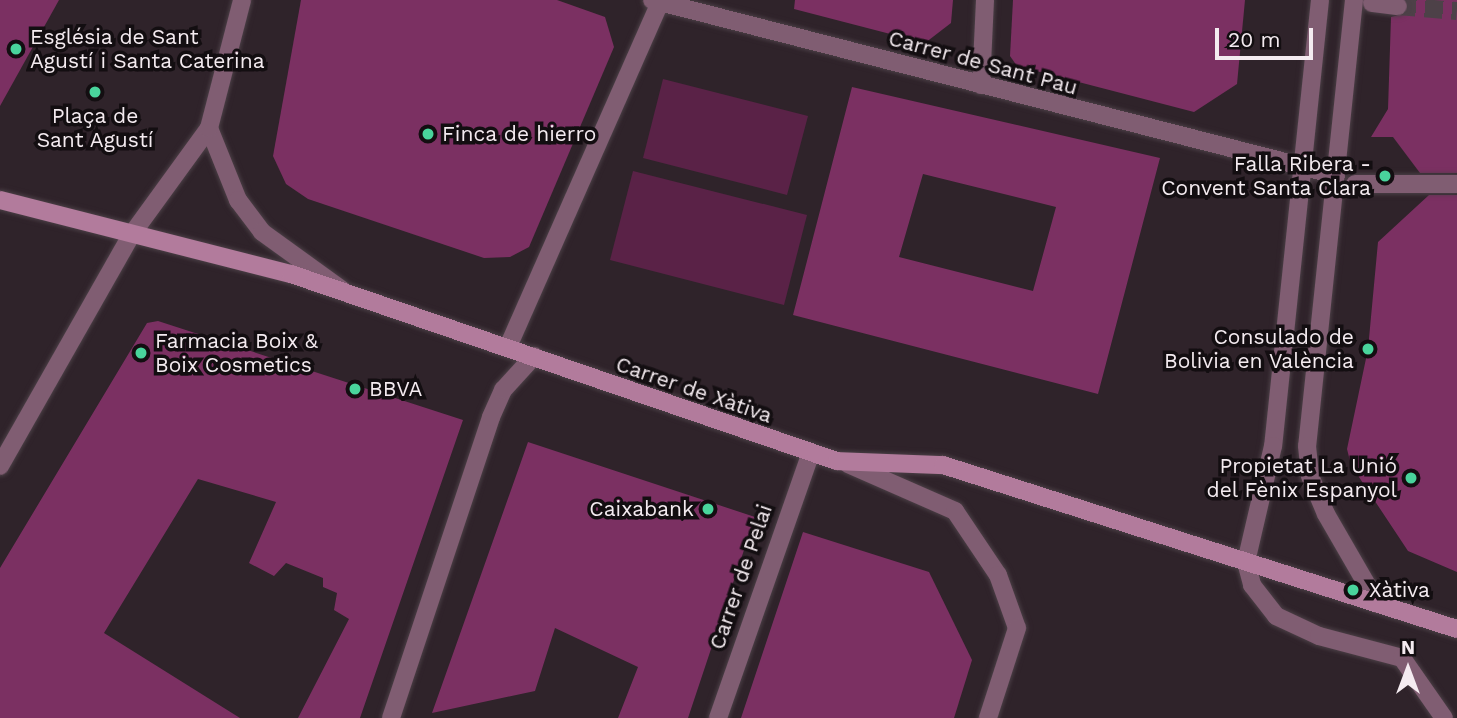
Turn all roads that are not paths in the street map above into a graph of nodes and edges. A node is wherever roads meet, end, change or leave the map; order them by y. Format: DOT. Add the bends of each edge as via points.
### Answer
graph roads {
  1 [pos="242,0"];
  2 [pos="985,0"];
  3 [pos="1320,0"];
  4 [pos="658,1"];
  5 [pos="1363,2"];
  6 [pos="1398,6"];
  7 [pos="981,85"];
  8 [pos="209,128"];
  9 [pos="1302,170"];
  10 [pos="1336,175"];
  11 [pos="1355,184"];
  12 [pos="1457,184"];
  13 [pos="0,200"];
  14 [pos="132,234"];
  15 [pos="343,291"];
  16 [pos="508,347"];
  17 [pos="534,356"];
  18 [pos="811,453"];
  19 [pos="848,464"];
  20 [pos="0,466"];
  21 [pos="1246,562"];
  22 [pos="1378,604"];
  23 [pos="1457,629"];
  24 [pos="391,718"];
  25 [pos="718,718"];
  26 [pos="988,718"];
  27 [pos="1444,718"];
  1 -- 8 [label="street"];
  2 -- 7 [label="street"];
  3 -- 9 [label="street"];
  4 -- 7 [label="street, Carrer de Sant Pau"];
  4 -- 16 [label="street"];
  5 -- 6 [label="street"];
  5 -- 10 [label="street"];
  7 -- 9 [label="street, Carrer de Sant Pau"];
  8 -- 14 [label="street"];
  8 -- 15 [label="street" via="238,200 262,232"];
  9 -- 10 [label="street, Carrer de Sant Pau"];
  9 -- 21 [label="street" via="1273,446"];
  10 -- 22 [label="street" via="1307,446 1310,476"];
  11 -- 12 [label="street"];
  13 -- 14 [label="main road, Carrer de Xàtiva"];
  14 -- 15 [label="main road, Carrer de Xàtiva" via="203,247"];
  14 -- 20 [label="street"];
  15 -- 16 [label="main road, Carrer de Xàtiva"];
  16 -- 17 [label="main road, Carrer de Xàtiva"];
  17 -- 18 [label="main road, Carrer de Xàtiva"];
  17 -- 24 [label="street" via="503,390 491,417"];
  18 -- 19 [label="main road, Carrer de Xàtiva"];
  18 -- 25 [label="street, Carrer de Pelai"];
  19 -- 21 [label="main road, Carrer de Xàtiva" via="943,465"];
  19 -- 26 [label="street" via="955,511 998,575 1017,628"];
  21 -- 22 [label="main road, Carrer de Xàtiva"];
  21 -- 27 [label="street" via="1252,585 1276,616 1319,636 1381,648 1402,658"];
  22 -- 23 [label="main road, Carrer de Xàtiva"];
}
